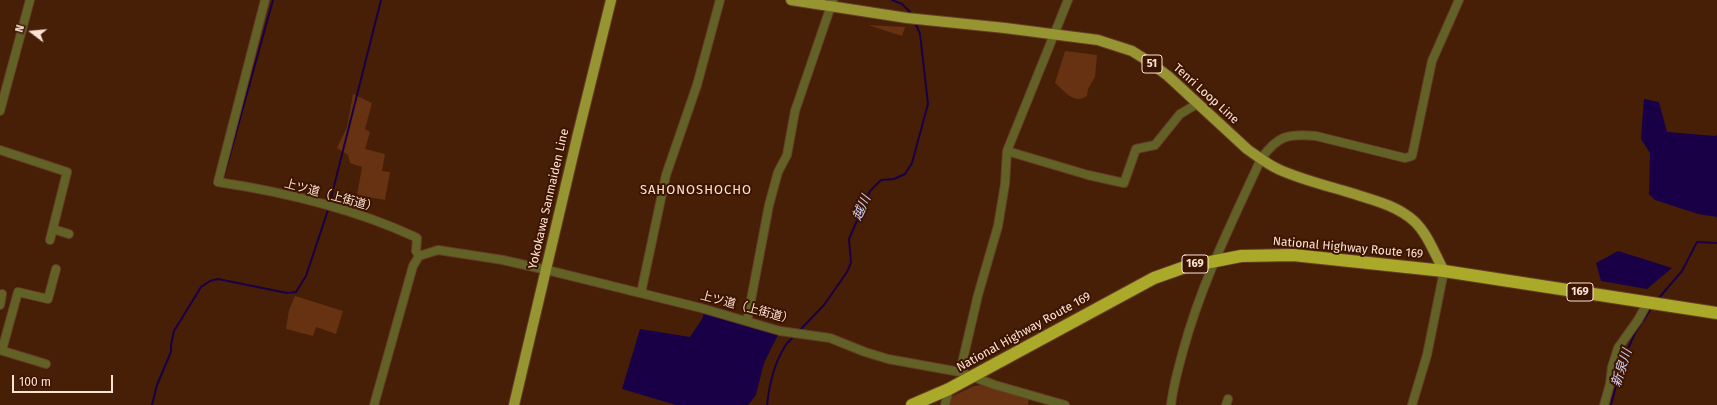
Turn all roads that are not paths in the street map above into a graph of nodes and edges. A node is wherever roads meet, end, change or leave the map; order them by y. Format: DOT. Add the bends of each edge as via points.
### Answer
graph roads {
  1 [pos="30,0"];
  2 [pos="265,0"];
  3 [pos="611,0"];
  4 [pos="720,0"];
  5 [pos="791,0"];
  6 [pos="1068,0"];
  7 [pos="1459,0"];
  8 [pos="832,4"];
  9 [pos="1053,34"];
  10 [pos="1197,104"];
  11 [pos="0,111"];
  12 [pos="0,150"];
  13 [pos="1007,151"];
  14 [pos="1261,159"];
  15 [pos="53,229"];
  16 [pos="69,234"];
  17 [pos="50,240"];
  18 [pos="419,256"];
  19 [pos="1215,260"];
  20 [pos="56,269"];
  21 [pos="547,270"];
  22 [pos="1444,271"];
  23 [pos="641,293"];
  24 [pos="2,294"];
  25 [pos="1648,302"];
  26 [pos="0,304"];
  27 [pos="1717,313"];
  28 [pos="747,321"];
  29 [pos="1,350"];
  30 [pos="46,364"];
  31 [pos="960,372"];
  32 [pos="972,376"];
  33 [pos="949,389"];
  34 [pos="374,405"];
  35 [pos="514,405"];
  36 [pos="912,405"];
  37 [pos="945,405"];
  38 [pos="1065,405"];
  39 [pos="1171,405"];
  40 [pos="1412,405"];
  41 [pos="1604,405"];
  1 -- 11 [label="street"];
  2 -- 18 [label="street, 上ツ道（上街道）" via="218,182 311,201 370,217 417,238 416,251"];
  3 -- 21 [label="main road, Yokokawa Sanmaiden Line"];
  4 -- 23 [label="street" via="697,85 666,175"];
  5 -- 8 [label="main road, Tenri Loop Line / 51"];
  6 -- 9 [label="street"];
  7 -- 14 [label="street" via="1432,61 1412,156 1406,158 1302,134 1290,136 1270,146"];
  8 -- 9 [label="main road, Tenri Loop Line / 51" via="907,18"];
  8 -- 28 [label="street" via="795,111 787,154 778,172 769,205"];
  9 -- 10 [label="main road, Tenri Loop Line / 51" via="1098,40 1132,51 1168,76"];
  9 -- 13 [label="street"];
  10 -- 13 [label="street" via="1180,114 1155,145 1136,149 1124,183 1088,176"];
  10 -- 14 [label="main road, Tenri Loop Line / 51"];
  12 -- 15 [label="street" via="67,172"];
  13 -- 31 [label="street" via="1006,184 998,226"];
  14 -- 19 [label="street"];
  14 -- 22 [label="main road, Tenri Loop Line / 51" via="1279,170 1393,207 1415,222 1426,235"];
  15 -- 16 [label="street"];
  15 -- 17 [label="street"];
  18 -- 21 [label="street, 上ツ道（上街道）" via="438,250 504,260"];
  18 -- 34 [label="street" via="413,266"];
  19 -- 22 [label="highway, National Highway Route 169 / 169" via="1262,254 1293,255"];
  19 -- 32 [label="highway, National Highway Route 169 / 169" via="1154,278"];
  19 -- 39 [label="street" via="1191,321"];
  20 -- 29 [label="street" via="48,299 18,292"];
  21 -- 23 [label="street, 上ツ道（上街道）"];
  21 -- 35 [label="main road, Yokokawa Sanmaiden Line"];
  22 -- 25 [label="highway, National Highway Route 169 / 169"];
  22 -- 40 [label="street" via="1427,355"];
  23 -- 28 [label="street, 上ツ道（上街道）"];
  24 -- 26 [label="street"];
  25 -- 27 [label="highway, National Highway Route 169 / 169"];
  25 -- 41 [label="street" via="1618,348"];
  28 -- 31 [label="street, 上ツ道（上街道）" via="780,331 830,338 888,359"];
  29 -- 30 [label="street"];
  31 -- 32 [label="street, 上ツ道（上街道）"];
  32 -- 33 [label="highway, National Highway Route 169 / 169"];
  32 -- 38 [label="street, 上ツ道（上街道）" via="995,386"];
  33 -- 36 [label="highway, National Highway Route 169 / 169"];
  33 -- 37 [label="street"];
}
